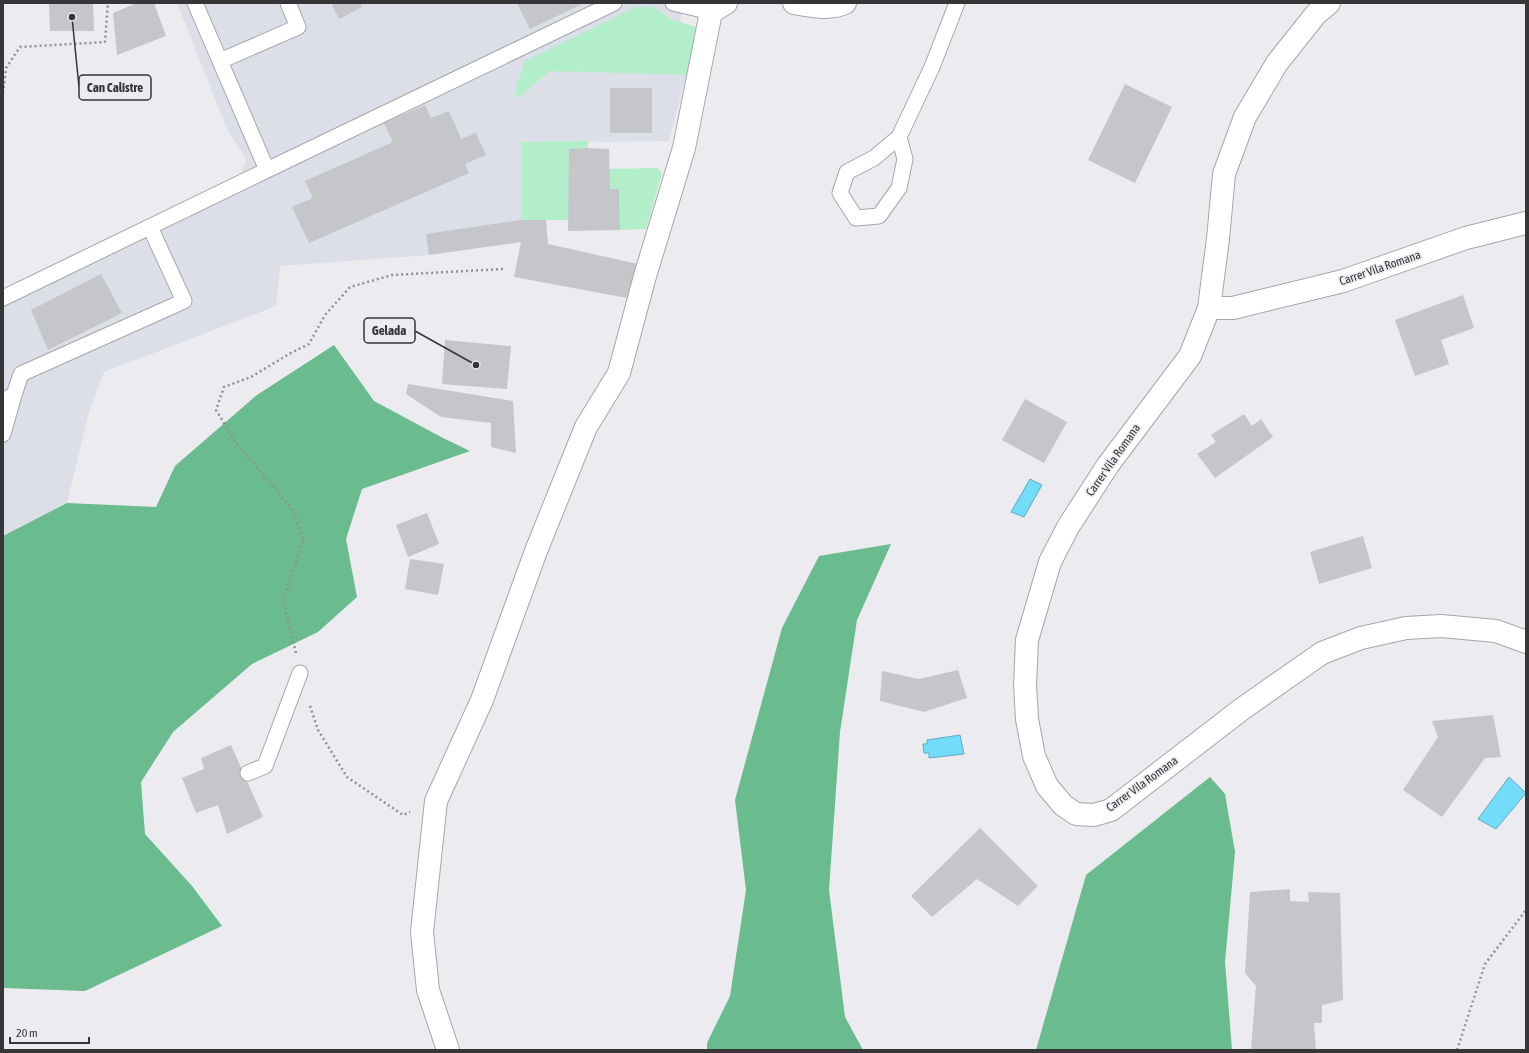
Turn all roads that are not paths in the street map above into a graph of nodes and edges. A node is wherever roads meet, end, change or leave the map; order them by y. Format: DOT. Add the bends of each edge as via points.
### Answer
graph roads {
  1 [pos="195,3"];
  2 [pos="288,3"];
  3 [pos="614,3"];
  4 [pos="673,3"];
  5 [pos="794,3"];
  6 [pos="845,3"];
  7 [pos="957,3"];
  8 [pos="1329,3"];
  9 [pos="719,7"];
  10 [pos="220,62"];
  11 [pos="899,137"];
  12 [pos="267,170"];
  13 [pos="1526,223"];
  14 [pos="150,227"];
  15 [pos="3,298"];
  16 [pos="1209,308"];
  17 [pos="8,398"];
  18 [pos="3,434"];
  19 [pos="1526,642"];
  20 [pos="300,673"];
  21 [pos="248,773"];
  22 [pos="448,1050"];
  1 -- 10 [label="lane"];
  2 -- 10 [label="lane" via="298,27"];
  3 -- 12 [label="lane"];
  4 -- 9 [label="lane"];
  5 -- 6 [label="street" via="837,7"];
  7 -- 11 [label="lane" via="932,67"];
  8 -- 16 [label="street, Carrer Vila Romana" via="1316,14 1277,63 1244,117 1224,174"];
  9 -- 22 [label="street" via="684,148 619,373 586,427 536,551 482,700 436,801 422,932 428,990"];
  10 -- 12 [label="lane"];
  11 -- 11 [label="lane" via="874,158 847,172 840,193 856,218 878,216 899,188 905,159"];
  12 -- 14 [label="lane"];
  13 -- 16 [label="street, Carrer Vila Romana" via="1466,238 1343,281 1233,308"];
  14 -- 15 [label="lane"];
  14 -- 17 [label="lane" via="184,301 21,374"];
  16 -- 19 [label="street, Carrer Vila Romana" via="1190,356 1108,464 1068,527 1050,562 1027,640 1027,719 1034,756 1047,786 1063,805 1076,814 1094,815 1111,810 1242,710 1322,653 1362,638 1406,628 1441,626 1496,631"];
  17 -- 18 [label="lane"];
  20 -- 21 [label="lane" via="266,766"];
}
